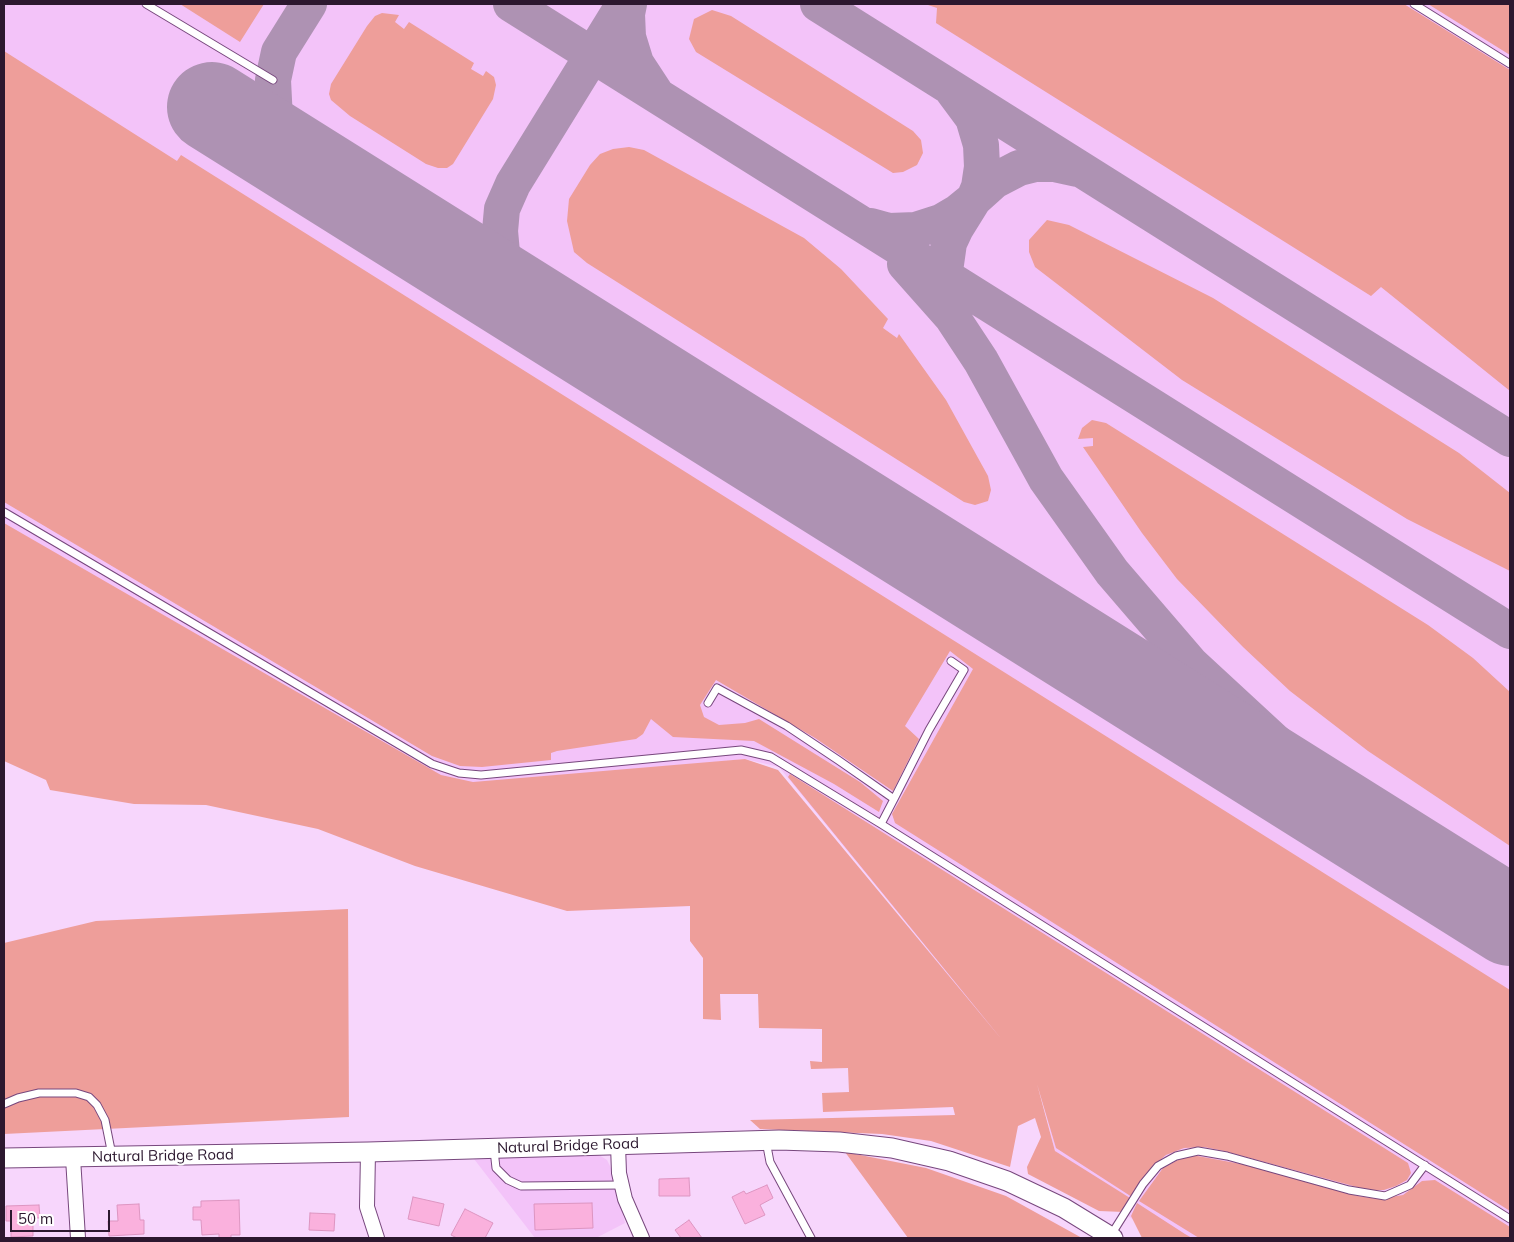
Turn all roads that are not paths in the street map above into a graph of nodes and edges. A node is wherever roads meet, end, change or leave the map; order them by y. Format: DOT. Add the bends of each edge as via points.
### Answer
graph roads {
  1 [pos="146,4"];
  2 [pos="1414,4"];
  3 [pos="1510,64"];
  4 [pos="273,80"];
  5 [pos="4,512"];
  6 [pos="951,661"];
  7 [pos="708,704"];
  8 [pos="894,799"];
  9 [pos="881,824"];
  10 [pos="4,1104"];
  11 [pos="766,1140"];
  12 [pos="618,1145"];
  13 [pos="493,1149"];
  14 [pos="368,1152"];
  15 [pos="112,1157"];
  16 [pos="4,1158"];
  17 [pos="73,1158"];
  18 [pos="1425,1165"];
  19 [pos="622,1185"];
  20 [pos="1510,1219"];
  21 [pos="375,1237"];
  22 [pos="1112,1237"];
  23 [pos="78,1238"];
  24 [pos="642,1238"];
  25 [pos="811,1238"];
  1 -- 4 [label="lane"];
  2 -- 3 [label="lane"];
  5 -- 9 [label="lane" via="432,764 459,773 481,775 741,750 771,757"];
  6 -- 8 [label="lane" via="964,670"];
  7 -- 8 [label="lane" via="717,688 788,726"];
  8 -- 9 [label="lane"];
  9 -- 18 [label="lane"];
  10 -- 15 [label="lane" via="39,1093 76,1093 89,1097 105,1120"];
  11 -- 12 [label="main road, Natural Bridge Road"];
  11 -- 22 [label="main road, Natural Bridge Road" via="839,1142 892,1148 949,1161 1032,1192"];
  11 -- 25 [label="lane" via="770,1162"];
  12 -- 13 [label="main road, Natural Bridge Road"];
  12 -- 19 [label="street"];
  13 -- 14 [label="main road, Natural Bridge Road"];
  13 -- 19 [label="lane" via="496,1168 508,1180 521,1186"];
  14 -- 15 [label="main road, Natural Bridge Road"];
  14 -- 21 [label="street" via="367,1207"];
  15 -- 17 [label="main road, Natural Bridge Road"];
  16 -- 17 [label="main road, Natural Bridge Road"];
  17 -- 23 [label="street"];
  18 -- 20 [label="lane"];
  18 -- 22 [label="lane" via="1410,1185 1385,1196 1349,1190 1227,1156 1198,1151 1176,1156 1158,1166 1143,1184"];
  19 -- 24 [label="street"];
}
